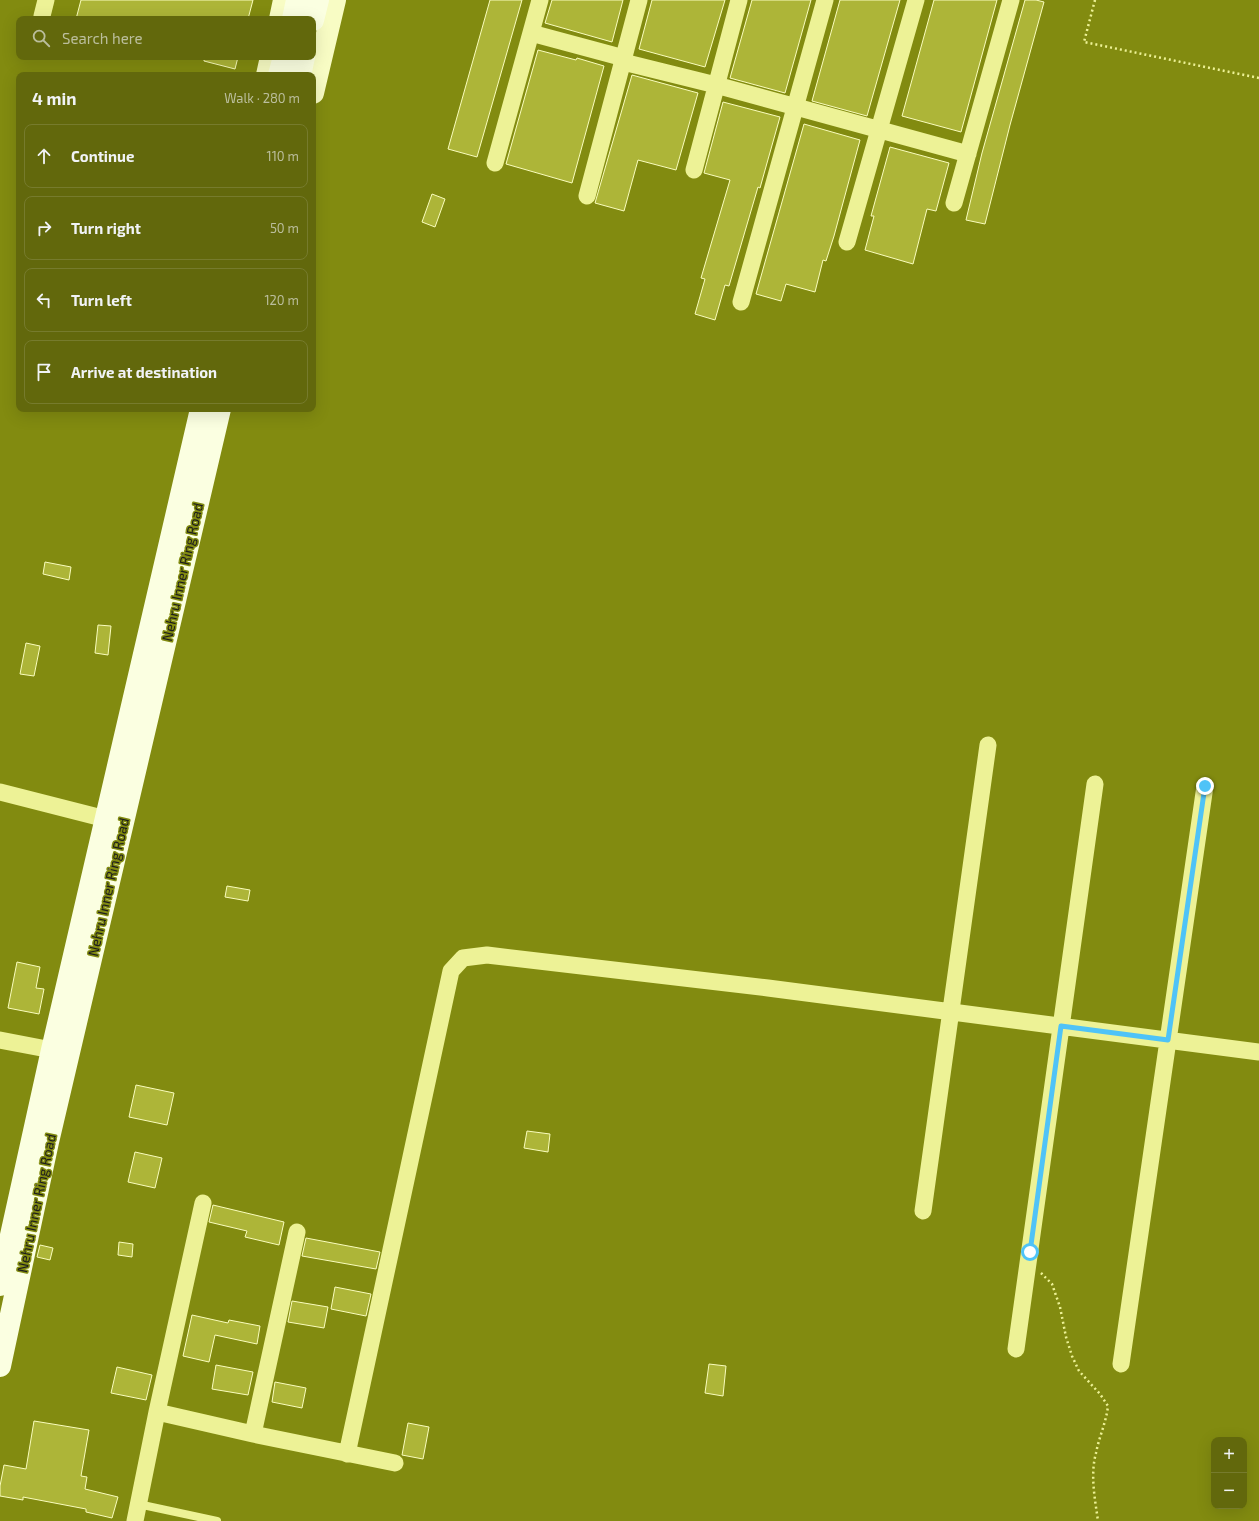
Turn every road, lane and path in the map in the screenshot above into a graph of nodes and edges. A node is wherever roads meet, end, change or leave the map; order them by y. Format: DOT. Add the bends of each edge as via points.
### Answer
graph roads {
  1 [pos="284,0"];
  2 [pos="297,0"];
  3 [pos="318,0"];
  4 [pos="335,0"];
  5 [pos="540,0"];
  6 [pos="640,0"];
  7 [pos="739,0"];
  8 [pos="825,0"];
  9 [pos="916,0"];
  10 [pos="1011,0"];
  11 [pos="1095,0"];
  12 [pos="281,16"];
  13 [pos="294,16"];
  14 [pos="314,16"];
  15 [pos="531,33"];
  16 [pos="270,60"];
  17 [pos="283,60"];
  18 [pos="303,60"];
  19 [pos="623,60"];
  20 [pos="268,72"];
  21 [pos="280,72"];
  22 [pos="301,72"];
  23 [pos="1259,78"];
  24 [pos="316,80"];
  25 [pos="716,85"];
  26 [pos="795,107"];
  27 [pos="879,129"];
  28 [pos="968,154"];
  29 [pos="495,163"];
  30 [pos="694,170"];
  31 [pos="586,196"];
  32 [pos="954,203"];
  33 [pos="846,242"];
  34 [pos="741,302"];
  35 [pos="201,412"];
  36 [pos="219,412"];
  37 [pos="187,509"];
  38 [pos="988,745"];
  39 [pos="1095,784"];
  40 [pos="1205,786"];
  41 [pos="0,792"];
  42 [pos="106,819"];
  43 [pos="951,1012"];
  44 [pos="1061,1026"];
  45 [pos="0,1040"];
  46 [pos="1168,1040"];
  47 [pos="52,1050"];
  48 [pos="1259,1052"];
  49 [pos="203,1203"];
  50 [pos="923,1211"];
  51 [pos="296,1232"];
  52 [pos="6,1233"];
  53 [pos="1028,1267"];
  54 [pos="0,1285"];
  55 [pos="1016,1349"];
  56 [pos="1121,1364"];
  57 [pos="0,1366"];
  58 [pos="157,1412"];
  59 [pos="253,1434"];
  60 [pos="347,1454"];
  61 [pos="395,1463"];
  62 [pos="138,1504"];
  63 [pos="135,1521"];
  64 [pos="217,1521"];
  65 [pos="1098,1521"];
  1 -- 12 [label="street"];
  2 -- 13 [label="main road"];
  3 -- 14 [label="main road"];
  4 -- 24 [label="street"];
  5 -- 15 [label="street"];
  6 -- 19 [label="street"];
  7 -- 25 [label="street"];
  8 -- 26 [label="street"];
  9 -- 27 [label="street"];
  10 -- 28 [label="street"];
  11 -- 23 [label="path" via="1084,42"];
  15 -- 19 [label="street"];
  15 -- 29 [label="street"];
  16 -- 20 [label="street"];
  17 -- 21 [label="main road"];
  18 -- 22 [label="main road"];
  19 -- 25 [label="street"];
  19 -- 31 [label="street"];
  25 -- 26 [label="street"];
  25 -- 30 [label="street"];
  26 -- 27 [label="street"];
  26 -- 34 [label="street"];
  27 -- 28 [label="street"];
  27 -- 33 [label="street"];
  28 -- 32 [label="street"];
  35 -- 37 [label="main road, Nehru Inner Ring Road"];
  36 -- 37 [label="main road, Nehru Inner Ring Road"];
  37 -- 42 [label="main road, Nehru Inner Ring Road"];
  37 -- 57 [label="main road, Nehru Inner Ring Road"];
  38 -- 43 [label="street"];
  39 -- 44 [label="street"];
  40 -- 46 [label="street"];
  41 -- 42 [label="street"];
  42 -- 47 [label="main road, Nehru Inner Ring Road"];
  43 -- 44 [label="street"];
  43 -- 50 [label="street"];
  43 -- 60 [label="street" via="487,955 463,958 451,971"];
  44 -- 46 [label="street"];
  44 -- 53 [label="street"];
  45 -- 47 [label="street"];
  46 -- 48 [label="street"];
  46 -- 56 [label="street"];
  47 -- 52 [label="main road, Nehru Inner Ring Road"];
  49 -- 58 [label="street"];
  51 -- 59 [label="street"];
  52 -- 54 [label="main road, Nehru Inner Ring Road"];
  53 -- 55 [label="street"];
  53 -- 65 [label="path" via="1041,1273 1052,1284 1072,1356 1079,1371 1108,1406 1094,1465"];
  58 -- 59 [label="street"];
  58 -- 62 [label="street"];
  59 -- 60 [label="street"];
  60 -- 61 [label="street"];
  62 -- 63 [label="street"];
  62 -- 64 [label="lane"];
}
